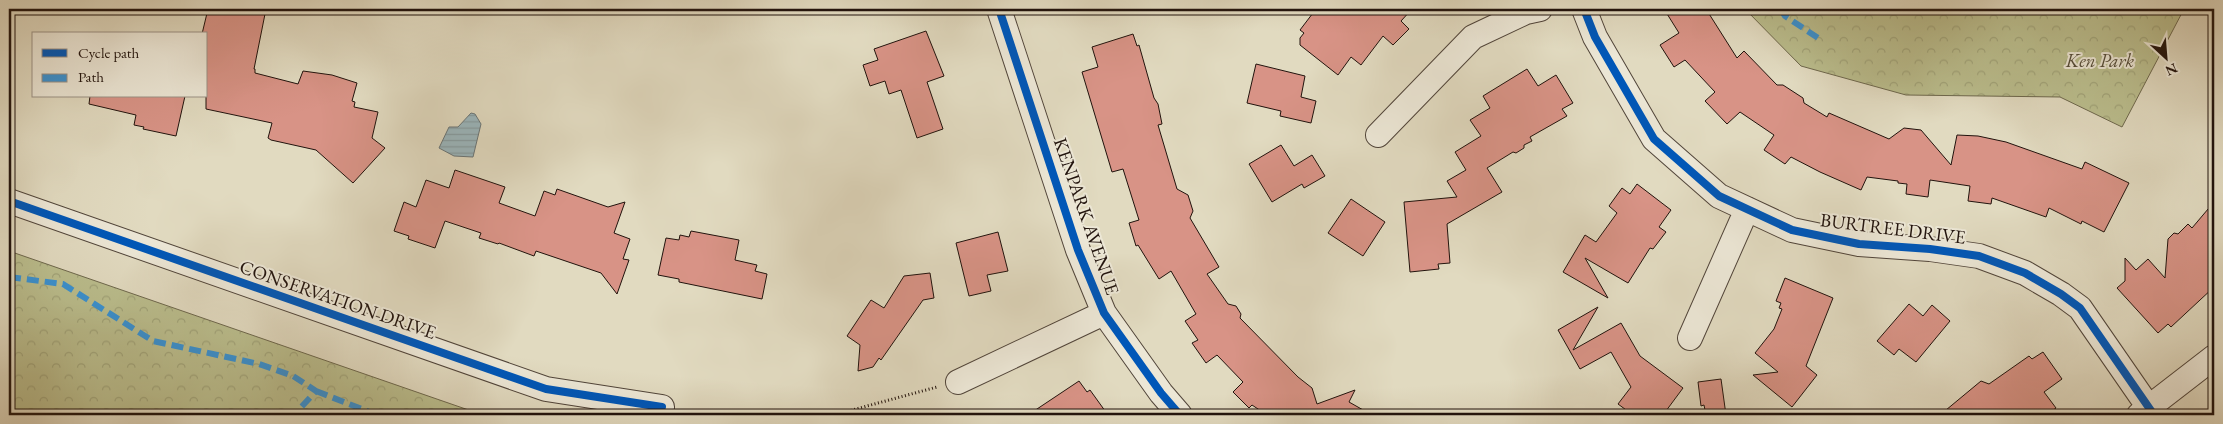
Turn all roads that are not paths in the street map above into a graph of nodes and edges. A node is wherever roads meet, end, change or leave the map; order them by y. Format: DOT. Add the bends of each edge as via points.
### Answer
graph roads {
  1 [pos="999,9"];
  2 [pos="1540,9"];
  3 [pos="1584,9"];
  4 [pos="1378,135"];
  5 [pos="9,201"];
  6 [pos="1747,209"];
  7 [pos="1104,313"];
  8 [pos="1690,338"];
  9 [pos="2214,357"];
  10 [pos="958,382"];
  11 [pos="662,407"];
  12 [pos="2148,413"];
  13 [pos="1180,415"];
  1 -- 7 [label="street, KENPARK AVENUE" via="1078,250"];
  2 -- 4 [label="street" via="1526,12 1473,37"];
  3 -- 6 [label="street, BURTREE DRIVE" via="1595,37 1654,139 1718,196"];
  5 -- 11 [label="street, CONSERVATION DRIVE" via="546,389"];
  6 -- 8 [label="street"];
  6 -- 12 [label="street, BURTREE DRIVE" via="1792,230 1859,244 1979,256 2025,272 2080,308"];
  7 -- 10 [label="street"];
  7 -- 13 [label="street, KENPARK AVENUE"];
  9 -- 12 [label="street"];
}
